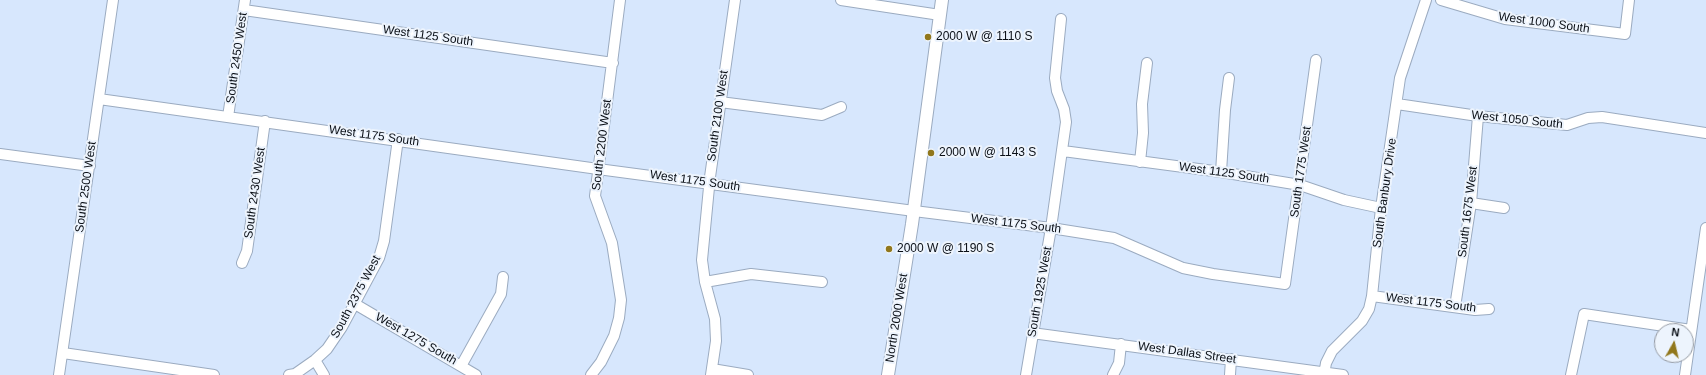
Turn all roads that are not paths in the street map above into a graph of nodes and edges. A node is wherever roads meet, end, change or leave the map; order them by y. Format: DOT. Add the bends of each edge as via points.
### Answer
graph roads {
  1 [pos="114,0"];
  2 [pos="620,0"];
  3 [pos="734,0"];
  4 [pos="841,0"];
  5 [pos="942,0"];
  6 [pos="1426,0"];
  7 [pos="1441,0"];
  8 [pos="1630,0"];
  9 [pos="245,5"];
  10 [pos="940,15"];
  11 [pos="1061,19"];
  12 [pos="1316,60"];
  13 [pos="613,63"];
  14 [pos="1147,63"];
  15 [pos="1230,78"];
  16 [pos="99,99"];
  17 [pos="720,102"];
  18 [pos="1397,104"];
  19 [pos="841,107"];
  20 [pos="1478,116"];
  21 [pos="228,117"];
  22 [pos="265,122"];
  23 [pos="1706,133"];
  24 [pos="398,139"];
  25 [pos="1063,151"];
  26 [pos="0,154"];
  27 [pos="1140,162"];
  28 [pos="90,166"];
  29 [pos="598,168"];
  30 [pos="1221,172"];
  31 [pos="709,183"];
  32 [pos="1300,185"];
  33 [pos="1471,203"];
  34 [pos="1381,208"];
  35 [pos="1504,208"];
  36 [pos="914,211"];
  37 [pos="1051,228"];
  38 [pos="1706,228"];
  39 [pos="242,263"];
  40 [pos="503,277"];
  41 [pos="705,282"];
  42 [pos="822,282"];
  43 [pos="1285,284"];
  44 [pos="1372,296"];
  45 [pos="355,304"];
  46 [pos="1455,307"];
  47 [pos="1489,309"];
  48 [pos="1693,323"];
  49 [pos="1654,324"];
  50 [pos="1032,332"];
  51 [pos="1121,344"];
  52 [pos="63,353"];
  53 [pos="1231,359"];
  54 [pos="315,360"];
  55 [pos="1687,363"];
  56 [pos="461,366"];
  57 [pos="712,372"];
  58 [pos="1324,374"];
  59 [pos="60,375"];
  60 [pos="211,375"];
  61 [pos="289,375"];
  62 [pos="324,375"];
  63 [pos="476,375"];
  64 [pos="591,375"];
  65 [pos="748,375"];
  66 [pos="888,375"];
  67 [pos="1026,375"];
  68 [pos="1112,375"];
  69 [pos="1230,375"];
  70 [pos="1343,375"];
  71 [pos="1571,375"];
  72 [pos="1685,375"];
  1 -- 16 [label="street, South 2500 West"];
  2 -- 13 [label="street, South 2200 West"];
  3 -- 17 [label="street, South 2100 West"];
  4 -- 10 [label="street"];
  5 -- 10 [label="main road, North 2000 West"];
  6 -- 18 [label="street, South Banbury Drive" via="1400,78"];
  7 -- 8 [label="street, West 1000 South" via="1505,19 1625,34"];
  9 -- 13 [label="street, West 1125 South"];
  9 -- 21 [label="street, South 2450 West"];
  10 -- 36 [label="main road, North 2000 West"];
  11 -- 25 [label="street, South 1925 West" via="1055,78 1066,122"];
  12 -- 32 [label="street, South 1775 West"];
  13 -- 29 [label="street, South 2200 West"];
  14 -- 27 [label="street" via="1142,104 1144,133"];
  15 -- 30 [label="street"];
  16 -- 21 [label="street, West 1175 South"];
  16 -- 28 [label="street, South 2500 West"];
  17 -- 19 [label="street" via="822,116"];
  17 -- 31 [label="street, South 2100 West"];
  18 -- 20 [label="street, West 1050 South"];
  18 -- 34 [label="street, South Banbury Drive"];
  20 -- 23 [label="street, West 1050 South" via="1567,125 1602,116"];
  20 -- 33 [label="street, South 1675 West"];
  21 -- 22 [label="street, West 1175 South"];
  22 -- 24 [label="street, West 1175 South"];
  22 -- 39 [label="street, South 2430 West" via="247,251"];
  24 -- 29 [label="street, West 1175 South"];
  24 -- 45 [label="street, South 2375 West" via="384,241 379,258"];
  25 -- 27 [label="street, West 1125 South"];
  25 -- 37 [label="street, South 1925 West"];
  26 -- 28 [label="street"];
  27 -- 30 [label="street, West 1125 South"];
  28 -- 52 [label="street, South 2500 West"];
  29 -- 31 [label="street, West 1175 South"];
  29 -- 64 [label="street, South 2200 West" via="595,196 612,243 621,300 614,336 601,362"];
  30 -- 32 [label="street, West 1125 South"];
  31 -- 36 [label="street, West 1175 South"];
  31 -- 41 [label="street, South 2100 West" via="702,260"];
  32 -- 34 [label="street, West 1125 South" via="1344,200"];
  32 -- 43 [label="street, South 1775 West"];
  33 -- 35 [label="street"];
  33 -- 46 [label="street, South 1675 West"];
  34 -- 44 [label="street, South Banbury Drive"];
  36 -- 37 [label="street, West 1175 South"];
  36 -- 66 [label="main road, North 2000 West"];
  37 -- 43 [label="street, West 1175 South" via="1114,238 1183,268"];
  37 -- 50 [label="street, South 1925 West"];
  38 -- 48 [label="street"];
  40 -- 56 [label="street" via="501,294"];
  41 -- 42 [label="street" via="751,274"];
  41 -- 57 [label="street, South 2100 West" via="715,319 716,341"];
  44 -- 46 [label="street, West 1175 South"];
  44 -- 58 [label="street, South Banbury Drive" via="1369,309 1362,321 1332,352"];
  45 -- 54 [label="street, South 2375 West" via="327,349"];
  45 -- 56 [label="street, West 1275 South"];
  46 -- 47 [label="street, West 1175 South"];
  49 -- 71 [label="street" via="1584,314"];
  50 -- 51 [label="street, West Dallas Street"];
  50 -- 67 [label="street, South 1925 West"];
  51 -- 53 [label="street, West Dallas Street"];
  51 -- 68 [label="street" via="1119,363"];
  52 -- 59 [label="street, South 2500 West"];
  52 -- 60 [label="street"];
  53 -- 58 [label="street, West Dallas Street"];
  53 -- 69 [label="street"];
  54 -- 61 [label="street, South 2375 West" via="295,374"];
  54 -- 62 [label="street"];
  55 -- 72 [label="street"];
  56 -- 63 [label="street, West 1275 South"];
  57 -- 65 [label="street"];
  58 -- 70 [label="street, West Dallas Street"];
}
